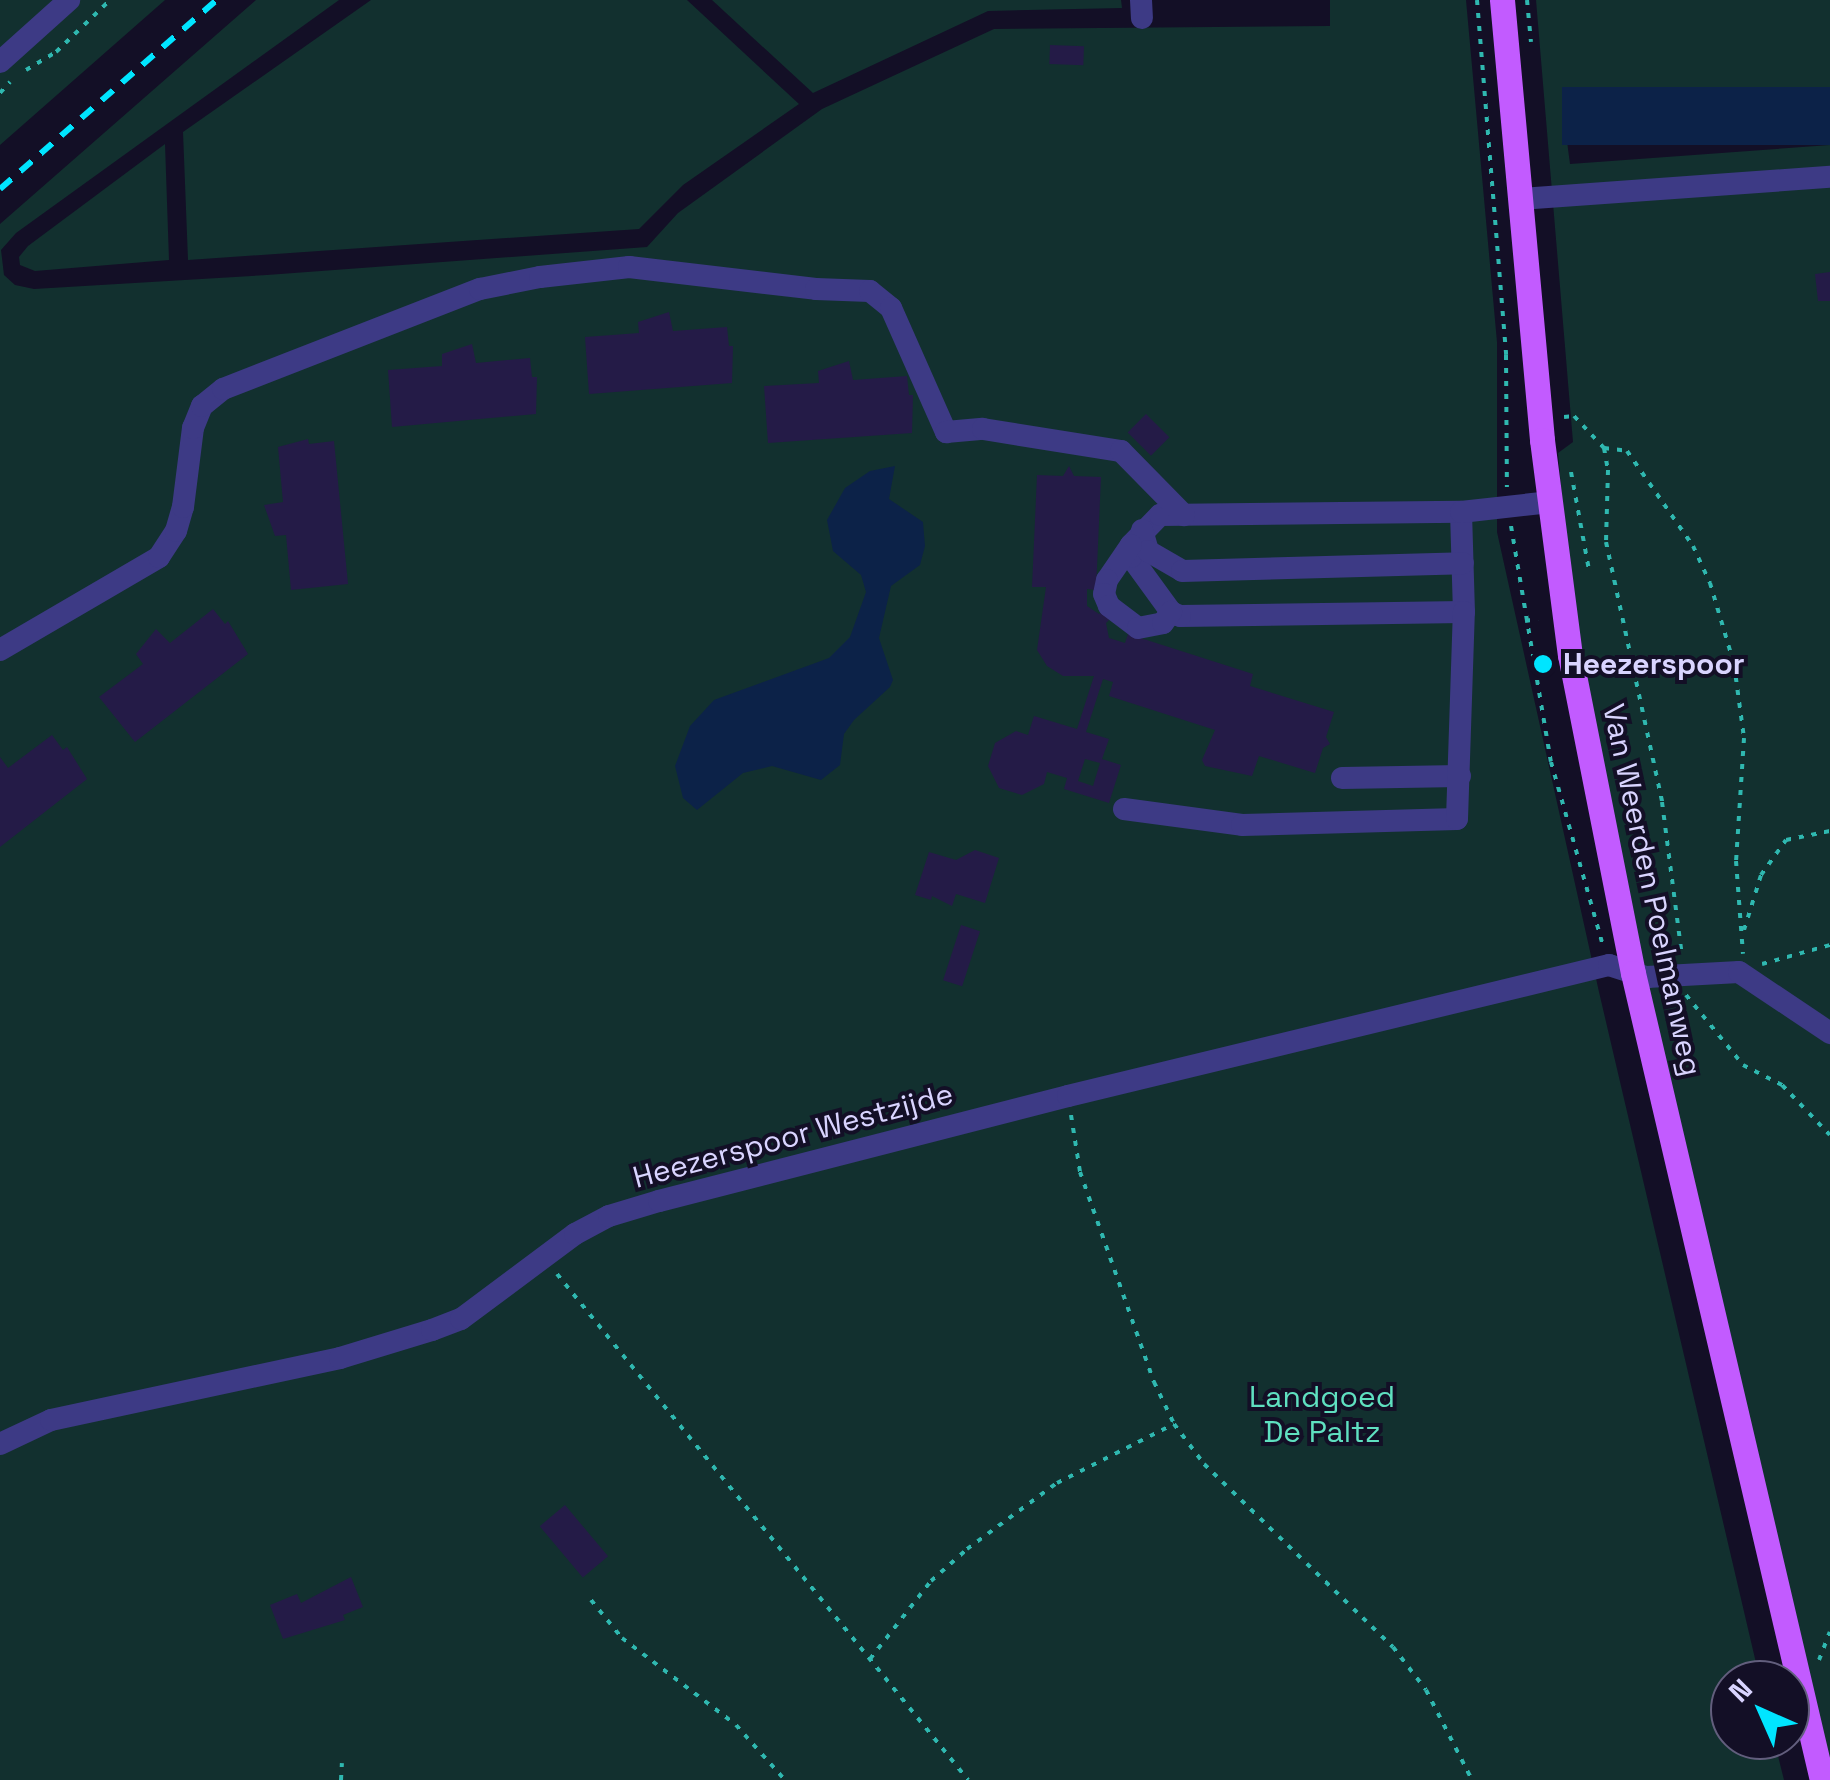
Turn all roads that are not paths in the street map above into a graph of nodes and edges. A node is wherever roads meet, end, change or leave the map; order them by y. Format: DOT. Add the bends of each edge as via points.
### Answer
graph roads {
  1 [pos="69,0"];
  2 [pos="1502,0"];
  3 [pos="0,62"];
  4 [pos="1830,178"];
  5 [pos="1520,199"];
  6 [pos="1550,502"];
  7 [pos="1461,512"];
  8 [pos="1184,515"];
  9 [pos="1136,537"];
  10 [pos="1462,563"];
  11 [pos="1171,612"];
  12 [pos="1464,612"];
  13 [pos="0,650"];
  14 [pos="1460,776"];
  15 [pos="1342,778"];
  16 [pos="1124,809"];
  17 [pos="1621,969"];
  18 [pos="1830,1033"];
  19 [pos="0,1444"];
  20 [pos="1822,1780"];
  1 -- 3 [label="street"];
  2 -- 5 [label="main road, Van Weerden Poelmanweg"];
  4 -- 5 [label="street"];
  5 -- 6 [label="main road, Van Weerden Poelmanweg"];
  6 -- 7 [label="street"];
  6 -- 17 [label="main road, Van Weerden Poelmanweg"];
  7 -- 8 [label="street"];
  7 -- 10 [label="street"];
  8 -- 9 [label="street" via="1160,516"];
  8 -- 13 [label="street" via="1121,451 983,429 946,432 891,308 870,291 628,267 540,277 465,294 223,389 202,406 193,428 183,506 159,557"];
  9 -- 10 [label="street" via="1166,565 1182,570"];
  9 -- 11 [label="street" via="1136,566"];
  9 -- 11 [label="street" via="1107,580 1109,606 1121,620 1147,629"];
  10 -- 12 [label="street"];
  11 -- 12 [label="street"];
  12 -- 14 [label="street"];
  14 -- 15 [label="street"];
  14 -- 16 [label="street" via="1457,819 1242,825"];
  17 -- 18 [label="street, Heezerspoor Westzijde" via="1647,978 1739,972"];
  17 -- 19 [label="street, Heezerspoor Westzijde" via="1068,1096 659,1201 575,1234 461,1319 432,1330 340,1358 51,1420"];
  17 -- 20 [label="main road, Van Weerden Poelmanweg"];
}
